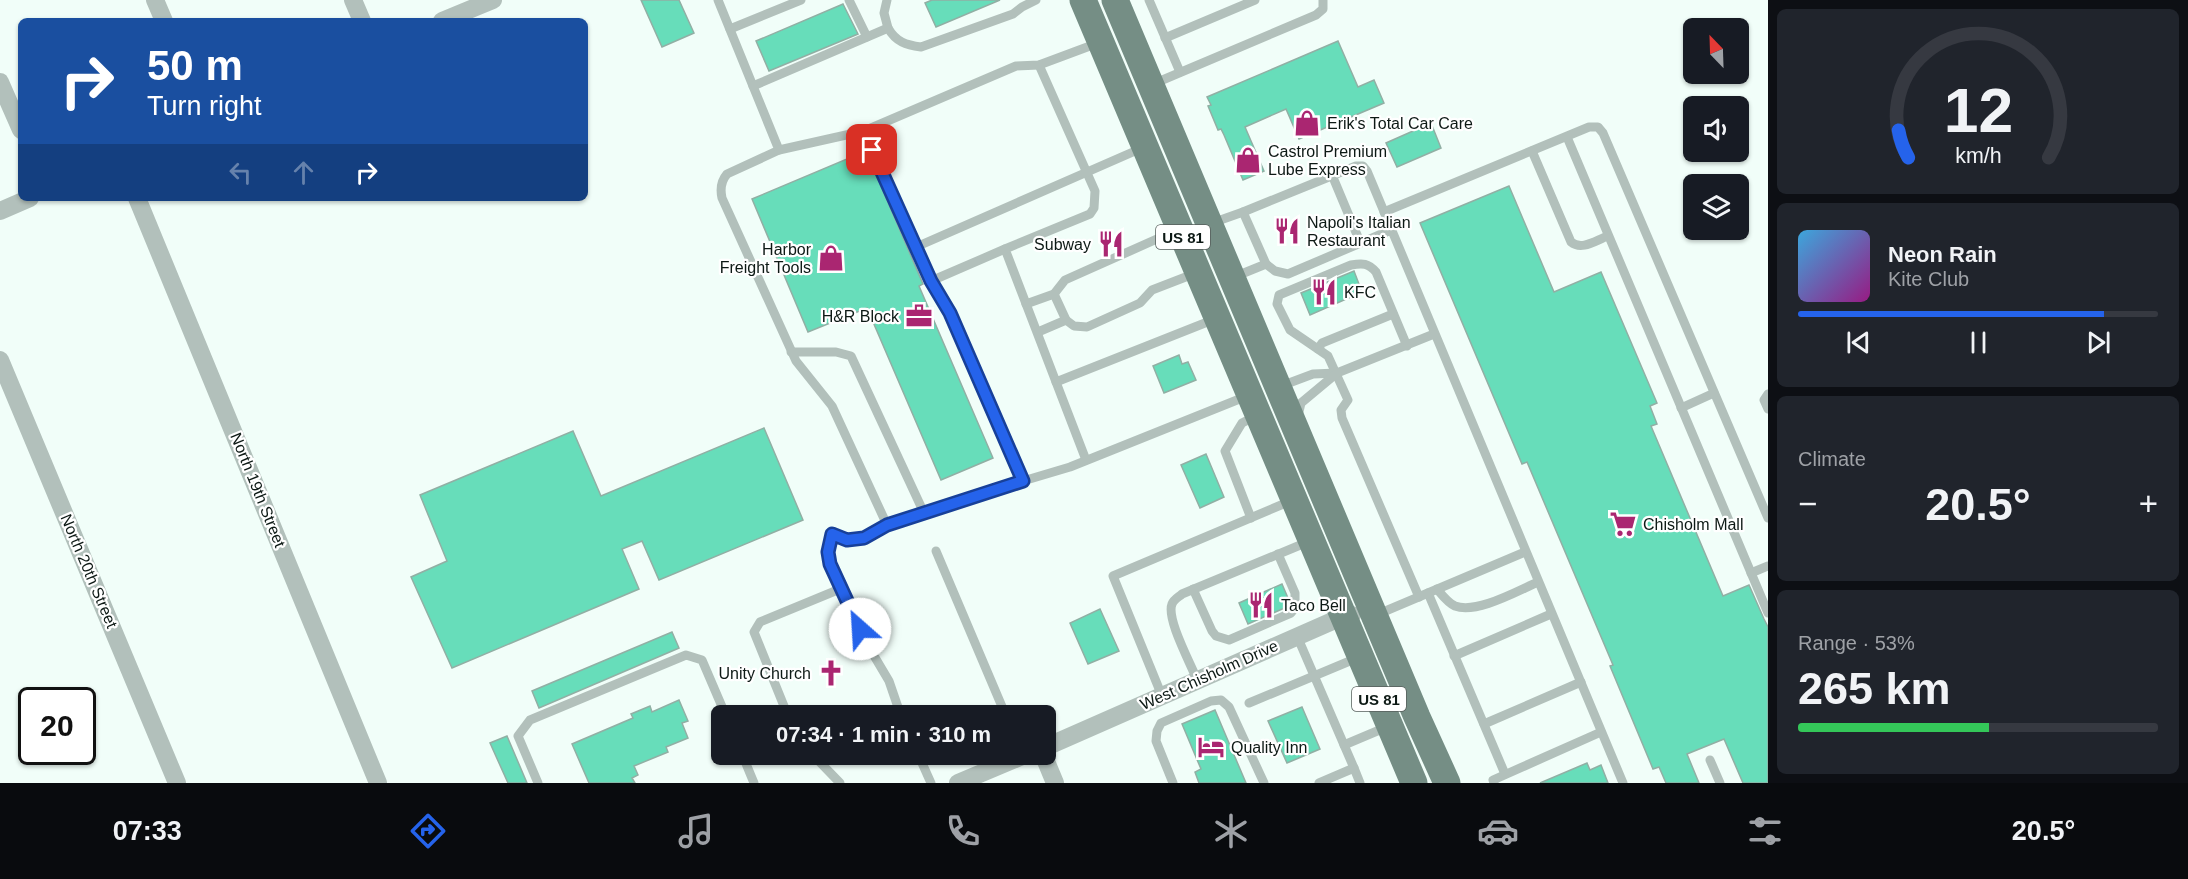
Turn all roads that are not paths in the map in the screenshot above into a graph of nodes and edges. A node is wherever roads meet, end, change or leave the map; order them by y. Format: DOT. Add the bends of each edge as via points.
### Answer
graph roads {
  1 [pos="155,0"];
  2 [pos="353,0"];
  3 [pos="493,0"];
  4 [pos="718,0"];
  5 [pos="801,0"];
  6 [pos="849,0"];
  7 [pos="887,0"];
  8 [pos="1036,0"];
  9 [pos="1083,0"];
  10 [pos="1115,0"];
  11 [pos="1255,0"];
  12 [pos="1323,0"];
  13 [pos="1152,1"];
  14 [pos="1020,3"];
  15 [pos="163,18"];
  16 [pos="361,18"];
  17 [pos="449,18"];
  18 [pos="888,28"];
  19 [pos="729,29"];
  20 [pos="867,37"];
  21 [pos="1165,38"];
  22 [pos="1101,43"];
  23 [pos="1039,65"];
  24 [pos="1180,72"];
  25 [pos="0,82"];
  26 [pos="1151,85"];
  27 [pos="753,86"];
  28 [pos="18,123"];
  29 [pos="864,131"];
  30 [pos="1567,136"];
  31 [pos="1145,147"];
  32 [pos="779,150"];
  33 [pos="1532,151"];
  34 [pos="1088,172"];
  35 [pos="1332,176"];
  36 [pos="23,201"];
  37 [pos="138,201"];
  38 [pos="0,211"];
  39 [pos="1244,212"];
  40 [pos="1384,212"];
  41 [pos="1209,224"];
  42 [pos="1179,229"];
  43 [pos="1391,230"];
  44 [pos="1608,236"];
  45 [pos="1360,242"];
  46 [pos="916,247"];
  47 [pos="1005,249"];
  48 [pos="1266,264"];
  49 [pos="1198,272"];
  50 [pos="1288,274"];
  51 [pos="1232,277"];
  52 [pos="931,281"];
  53 [pos="1302,286"];
  54 [pos="1054,294"];
  55 [pos="1026,304"];
  56 [pos="1394,314"];
  57 [pos="1217,318"];
  58 [pos="1066,320"];
  59 [pos="1038,332"];
  60 [pos="1434,334"];
  61 [pos="1407,346"];
  62 [pos="1318,349"];
  63 [pos="792,352"];
  64 [pos="0,360"];
  65 [pos="1337,373"];
  66 [pos="1056,382"];
  67 [pos="1279,387"];
  68 [pos="1714,393"];
  69 [pos="1768,394"];
  70 [pos="1254,405"];
  71 [pos="1681,408"];
  72 [pos="1768,409"];
  73 [pos="1296,427"];
  74 [pos="1086,460"];
  75 [pos="1023,481"];
  76 [pos="1294,500"];
  77 [pos="924,513"];
  78 [pos="1251,518"];
  79 [pos="1768,518"];
  80 [pos="887,525"];
  81 [pos="1311,540"];
  82 [pos="936,551"];
  83 [pos="1525,552"];
  84 [pos="1278,554"];
  85 [pos="1768,566"];
  86 [pos="1751,573"];
  87 [pos="1538,582"];
  88 [pos="840,589"];
  89 [pos="1193,589"];
  90 [pos="1428,593"];
  91 [pos="1768,613"];
  92 [pos="1551,614"];
  93 [pos="1344,615"];
  94 [pos="1376,615"];
  95 [pos="1297,636"];
  96 [pos="1454,656"];
  97 [pos="1361,657"];
  98 [pos="1314,676"];
  99 [pos="1197,680"];
  100 [pos="1581,682"];
  101 [pos="1162,696"];
  102 [pos="1249,703"];
  103 [pos="721,705"];
  104 [pos="784,705"];
  105 [pos="897,705"];
  106 [pos="1001,705"];
  107 [pos="1484,724"];
  108 [pos="1390,726"];
  109 [pos="1601,732"];
  110 [pos="1056,743"];
  111 [pos="1344,745"];
  112 [pos="1710,760"];
  113 [pos="747,765"];
  114 [pos="823,765"];
  115 [pos="923,765"];
  116 [pos="1000,765"];
  117 [pos="1048,765"];
  118 [pos="1354,768"];
  119 [pos="1505,774"];
  120 [pos="177,783"];
  121 [pos="378,783"];
  122 [pos="538,783"];
  123 [pos="754,783"];
  124 [pos="840,783"];
  125 [pos="931,783"];
  126 [pos="958,783"];
  127 [pos="1055,783"];
  128 [pos="1173,783"];
  129 [pos="1264,783"];
  130 [pos="1319,783"];
  131 [pos="1360,783"];
  132 [pos="1414,783"];
  133 [pos="1447,783"];
  134 [pos="1494,783"];
  135 [pos="1623,783"];
  136 [pos="1720,783"];
  1 -- 15 [label="street"];
  2 -- 16 [label="street"];
  3 -- 17 [label="street"];
  4 -- 19 [label="lane"];
  5 -- 19 [label="lane"];
  6 -- 20 [label="lane"];
  7 -- 18 [label="lane" via="884,13"];
  8 -- 14 [label="lane"];
  9 -- 22 [label="main road, US 81"];
  10 -- 26 [label="main road, US 81"];
  11 -- 21 [label="lane"];
  12 -- 24 [label="lane" via="1323,9 1316,15"];
  13 -- 21 [label="lane"];
  14 -- 18 [label="lane" via="1013,14 921,47 906,45 893,37"];
  18 -- 20 [label="lane"];
  19 -- 27 [label="lane"];
  20 -- 27 [label="lane"];
  21 -- 24 [label="lane"];
  22 -- 23 [label="lane"];
  22 -- 31 [label="main road, US 81"];
  23 -- 29 [label="lane" via="1016,66"];
  23 -- 34 [label="lane"];
  24 -- 26 [label="lane"];
  25 -- 28 [label="street"];
  26 -- 41 [label="main road, US 81"];
  27 -- 32 [label="lane"];
  29 -- 32 [label="lane"];
  29 -- 46 [label="lane"];
  30 -- 33 [label="lane"];
  30 -- 44 [label="lane"];
  30 -- 68 [label="lane" via="1588,127 1598,127 1603,133"];
  31 -- 34 [label="lane"];
  31 -- 42 [label="main road, US 81"];
  32 -- 63 [label="lane" via="727,174 720,191"];
  33 -- 40 [label="lane"];
  33 -- 44 [label="lane" via="1571,242 1582,246"];
  34 -- 46 [label="lane"];
  34 -- 47 [label="lane" via="1095,190 1090,214"];
  35 -- 39 [label="lane"];
  35 -- 40 [label="lane" via="1363,166"];
  35 -- 45 [label="lane"];
  36 -- 38 [label="street"];
  37 -- 121 [label="street, North 19th Street"];
  39 -- 41 [label="lane"];
  39 -- 48 [label="lane"];
  40 -- 43 [label="lane"];
  41 -- 51 [label="main road, US 81"];
  42 -- 49 [label="main road, US 81"];
  42 -- 54 [label="lane" via="1065,280"];
  43 -- 45 [label="lane"];
  43 -- 60 [label="lane"];
  44 -- 71 [label="lane"];
  45 -- 50 [label="lane"];
  46 -- 52 [label="lane"];
  47 -- 52 [label="lane"];
  47 -- 55 [label="lane"];
  48 -- 50 [label="lane"];
  48 -- 51 [label="lane"];
  49 -- 57 [label="main road, US 81"];
  49 -- 58 [label="lane" via="1152,290 1140,303 1088,327 1074,326"];
  50 -- 53 [label="lane"];
  51 -- 67 [label="main road, US 81"];
  52 -- 75 [label="lane" via="950,313"];
  53 -- 56 [label="lane" via="1351,265 1370,265"];
  53 -- 62 [label="lane" via="1279,295 1277,304 1290,330"];
  54 -- 55 [label="lane"];
  54 -- 58 [label="lane"];
  55 -- 59 [label="lane"];
  56 -- 61 [label="lane"];
  56 -- 62 [label="lane" via="1322,343"];
  57 -- 66 [label="lane"];
  57 -- 70 [label="main road, US 81"];
  58 -- 59 [label="lane"];
  59 -- 66 [label="lane"];
  60 -- 61 [label="lane"];
  60 -- 83 [label="lane"];
  61 -- 65 [label="lane"];
  62 -- 65 [label="lane" via="1328,356"];
  63 -- 77 [label="lane" via="851,356"];
  63 -- 80 [label="lane" via="832,406"];
  64 -- 120 [label="street, North 20th Street"];
  65 -- 67 [label="lane" via="1313,374"];
  65 -- 73 [label="lane" via="1301,403"];
  65 -- 90 [label="lane" via="1348,400 1341,418"];
  66 -- 74 [label="lane"];
  67 -- 73 [label="main road, US 81"];
  68 -- 71 [label="lane"];
  68 -- 79 [label="lane"];
  69 -- 72 [label="lane" via="1764,400"];
  70 -- 74 [label="lane"];
  70 -- 76 [label="main road, US 81"];
  70 -- 78 [label="lane" via="1225,452"];
  71 -- 86 [label="lane"];
  73 -- 94 [label="main road, US 81"];
  74 -- 75 [label="lane"];
  75 -- 77 [label="lane"];
  76 -- 78 [label="lane"];
  76 -- 81 [label="main road, US 81"];
  77 -- 80 [label="lane"];
  78 -- 101 [label="lane" via="1113,576"];
  80 -- 88 [label="lane" via="864,538 847,540 832,534 828,552"];
  81 -- 84 [label="lane"];
  81 -- 93 [label="main road, US 81"];
  82 -- 106 [label="lane"];
  83 -- 87 [label="lane"];
  83 -- 90 [label="lane"];
  84 -- 89 [label="lane"];
  84 -- 89 [label="lane" via="1295,593 1295,608 1229,640 1212,631"];
  85 -- 86 [label="lane"];
  86 -- 91 [label="lane"];
  87 -- 90 [label="lane" via="1472,608 1454,606"];
  87 -- 92 [label="lane"];
  88 -- 104 [label="lane" via="760,622 754,632"];
  88 -- 105 [label="lane" via="889,681"];
  89 -- 99 [label="lane" via="1175,599 1171,613"];
  90 -- 94 [label="lane"];
  90 -- 96 [label="lane"];
  92 -- 96 [label="lane"];
  92 -- 100 [label="lane"];
  93 -- 94 [label="street, West Chisholm Drive"];
  93 -- 95 [label="street, West Chisholm Drive"];
  93 -- 97 [label="main road, US 81"];
  94 -- 133 [label="main road, US 81"];
  95 -- 98 [label="lane"];
  95 -- 99 [label="street, West Chisholm Drive"];
  96 -- 107 [label="lane"];
  97 -- 98 [label="lane"];
  97 -- 108 [label="main road, US 81"];
  98 -- 102 [label="lane"];
  98 -- 111 [label="lane"];
  99 -- 101 [label="street, West Chisholm Drive"];
  100 -- 107 [label="lane"];
  100 -- 109 [label="lane"];
  101 -- 110 [label="street, West Chisholm Drive"];
  103 -- 122 [label="lane" via="702,660 686,655 530,720 518,736"];
  107 -- 119 [label="lane"];
  108 -- 111 [label="lane"];
  108 -- 132 [label="main road, US 81"];
  109 -- 119 [label="lane"];
  109 -- 135 [label="lane"];
  111 -- 118 [label="lane"];
  112 -- 136 [label="lane"];
  113 -- 123 [label="lane"];
  114 -- 124 [label="lane"];
  115 -- 125 [label="lane"];
  116 -- 126 [label="street"];
  117 -- 127 [label="street"];
  118 -- 130 [label="lane"];
  118 -- 131 [label="lane"];
  119 -- 134 [label="lane"];
  128 -- 129 [label="lane" via="1156,741 1161,723 1221,700 1229,707"];
}
